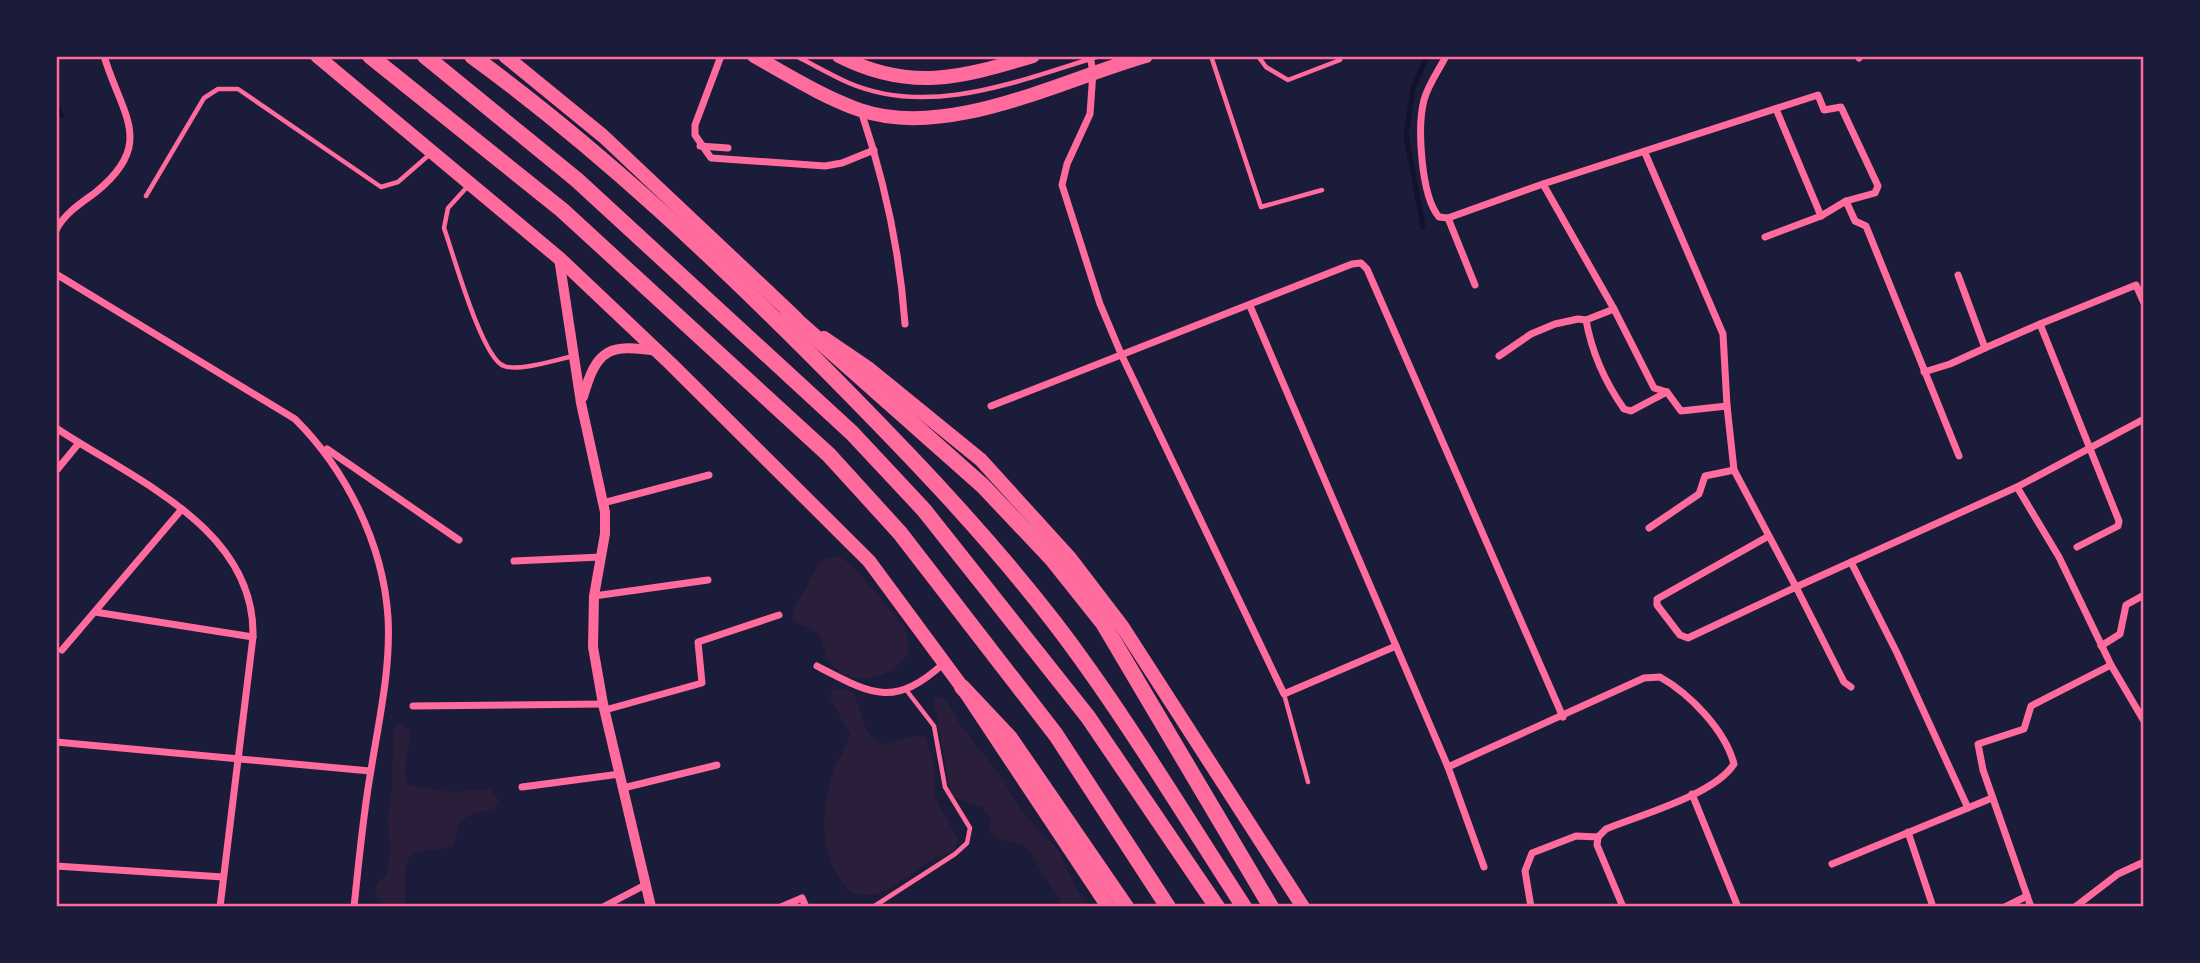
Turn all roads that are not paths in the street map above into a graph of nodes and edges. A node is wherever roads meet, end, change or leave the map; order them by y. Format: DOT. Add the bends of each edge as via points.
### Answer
graph roads {
  1 [pos="104,56"];
  2 [pos="317,56"];
  3 [pos="370,56"];
  4 [pos="425,56"];
  5 [pos="472,56"];
  6 [pos="505,56"];
  7 [pos="720,56"];
  8 [pos="754,56"];
  9 [pos="796,56"];
  10 [pos="839,56"];
  11 [pos="1033,56"];
  12 [pos="1090,56"];
  13 [pos="1100,56"];
  14 [pos="1146,56"];
  15 [pos="1211,56"];
  16 [pos="1258,56"];
  17 [pos="1341,56"];
  18 [pos="1446,56"];
  19 [pos="1093,72"];
  20 [pos="1776,109"];
  21 [pos="860,110"];
  22 [pos="700,146"];
  23 [pos="728,148"];
  24 [pos="874,150"];
  25 [pos="433,152"];
  26 [pos="1645,153"];
  27 [pos="471,183"];
  28 [pos="1543,184"];
  29 [pos="1322,190"];
  30 [pos="146,196"];
  31 [pos="1846,201"];
  32 [pos="1821,216"];
  33 [pos="1448,218"];
  34 [pos="56,230"];
  35 [pos="1765,237"];
  36 [pos="559,258"];
  37 [pos="56,274"];
  38 [pos="1958,275"];
  39 [pos="1475,285"];
  40 [pos="2144,303"];
  41 [pos="1250,306"];
  42 [pos="1614,309"];
  43 [pos="788,313"];
  44 [pos="1586,320"];
  45 [pos="905,324"];
  46 [pos="2040,324"];
  47 [pos="1985,348"];
  48 [pos="658,351"];
  49 [pos="574,356"];
  50 [pos="1122,356"];
  51 [pos="1499,356"];
  52 [pos="1923,372"];
  53 [pos="1667,392"];
  54 [pos="581,404"];
  55 [pos="991,406"];
  56 [pos="1727,406"];
  57 [pos="2144,419"];
  58 [pos="56,428"];
  59 [pos="79,443"];
  60 [pos="323,447"];
  61 [pos="2088,449"];
  62 [pos="1958,456"];
  63 [pos="1734,470"];
  64 [pos="56,471"];
  65 [pos="709,475"];
  66 [pos="2017,487"];
  67 [pos="603,503"];
  68 [pos="182,509"];
  69 [pos="1649,528"];
  70 [pos="1767,537"];
  71 [pos="459,540"];
  72 [pos="2077,547"];
  73 [pos="601,556"];
  74 [pos="514,561"];
  75 [pos="1851,562"];
  76 [pos="708,580"];
  77 [pos="1796,587"];
  78 [pos="2144,595"];
  79 [pos="594,596"];
  80 [pos="95,612"];
  81 [pos="779,615"];
  82 [pos="253,637"];
  83 [pos="1396,646"];
  84 [pos="2101,646"];
  85 [pos="62,650"];
  86 [pos="945,662"];
  87 [pos="2111,665"];
  88 [pos="817,666"];
  89 [pos="962,687"];
  90 [pos="1851,687"];
  91 [pos="907,691"];
  92 [pos="1284,694"];
  93 [pos="413,706"];
  94 [pos="604,707"];
  95 [pos="1563,718"];
  96 [pos="2144,722"];
  97 [pos="56,742"];
  98 [pos="237,760"];
  99 [pos="717,765"];
  100 [pos="1448,767"];
  101 [pos="370,771"];
  102 [pos="620,774"];
  103 [pos="1308,782"];
  104 [pos="522,787"];
  105 [pos="623,788"];
  106 [pos="1692,794"];
  107 [pos="1992,798"];
  108 [pos="1968,808"];
  109 [pos="1908,832"];
  110 [pos="1598,837"];
  111 [pos="2144,862"];
  112 [pos="1832,864"];
  113 [pos="56,866"];
  114 [pos="1484,867"];
  115 [pos="223,877"];
  116 [pos="645,885"];
  117 [pos="2027,896"];
  118 [pos="220,907"];
  119 [pos="354,907"];
  120 [pos="603,907"];
  121 [pos="651,907"];
  122 [pos="781,907"];
  123 [pos="806,907"];
  124 [pos="873,907"];
  125 [pos="1108,907"];
  126 [pos="1126,907"];
  127 [pos="1168,907"];
  128 [pos="1217,907"];
  129 [pos="1244,907"];
  130 [pos="1271,907"];
  131 [pos="1303,907"];
  132 [pos="1531,907"];
  133 [pos="1623,907"];
  134 [pos="1738,907"];
  135 [pos="1933,907"];
  136 [pos="2005,907"];
  137 [pos="2031,907"];
  138 [pos="2076,907"];
  1 -- 34 [label="street" via="130,127 131,147 125,163"];
  2 -- 25 [label="main road"];
  3 -- 127 [label="highway" via="562,210 829,455 900,533 1056,735"];
  4 -- 128 [label="highway" via="577,180 852,433 924,510 1088,717"];
  5 -- 129 [label="highway" via="620,174 780,323 961,510 1062,633"];
  6 -- 43 [label="main road" via="603,136"];
  7 -- 22 [label="street" via="695,125"];
  8 -- 21 [label="main road"];
  9 -- 13 [label="lane" via="850,84 917,98 961,95"];
  10 -- 11 [label="main road" via="866,70 914,80 945,79"];
  12 -- 19 [label="street"];
  14 -- 19 [label="main road"];
  15 -- 29 [label="lane" via="1261,207"];
  16 -- 17 [label="lane" via="1266,68 1288,80"];
  18 -- 33 [label="street" via="1424,100 1421,134 1430,200 1439,217"];
  19 -- 21 [label="main road" via="954,114 891,117"];
  19 -- 50 [label="street" via="1090,114 1062,185 1100,304"];
  20 -- 26 [label="street"];
  20 -- 31 [label="street" via="1818,95 1824,110 1841,107 1878,186 1875,193"];
  20 -- 32 [label="street"];
  21 -- 24 [label="street"];
  22 -- 23 [label="street"];
  22 -- 24 [label="street" via="717,160 788,165 842,163"];
  24 -- 45 [label="street" via="902,282"];
  25 -- 27 [label="main road"];
  25 -- 30 [label="lane" via="398,182 381,187 238,89 218,89 204,98"];
  26 -- 28 [label="street"];
  26 -- 56 [label="street" via="1723,334"];
  27 -- 36 [label="main road"];
  27 -- 49 [label="lane" via="448,208 444,228 487,351 503,366 517,367"];
  28 -- 33 [label="street"];
  28 -- 42 [label="street"];
  31 -- 32 [label="street"];
  31 -- 52 [label="street" via="1854,221 1866,226"];
  32 -- 35 [label="street"];
  33 -- 39 [label="street"];
  36 -- 48 [label="main road"];
  36 -- 49 [label="street"];
  37 -- 60 [label="street" via="295,419"];
  38 -- 47 [label="street"];
  40 -- 46 [label="street" via="2136,285"];
  41 -- 50 [label="street"];
  41 -- 83 [label="street"];
  41 -- 95 [label="street" via="1352,264 1367,269"];
  42 -- 44 [label="street"];
  42 -- 53 [label="street" via="1654,388"];
  43 -- 130 [label="highway" via="982,486 1052,559 1103,623"];
  43 -- 131 [label="main road" via="868,368 981,460 1033,514 1122,626"];
  44 -- 51 [label="street" via="1531,334"];
  44 -- 53 [label="street" via="1590,345 1624,409 1631,411"];
  46 -- 47 [label="street"];
  46 -- 61 [label="street"];
  47 -- 52 [label="street"];
  48 -- 54 [label="street" via="621,346 602,355 591,369"];
  48 -- 86 [label="main road" via="869,561"];
  49 -- 54 [label="street"];
  50 -- 55 [label="street"];
  50 -- 92 [label="street"];
  52 -- 62 [label="street"];
  53 -- 56 [label="street" via="1681,411"];
  54 -- 67 [label="street"];
  56 -- 63 [label="street"];
  57 -- 61 [label="street"];
  58 -- 59 [label="street"];
  59 -- 64 [label="street"];
  59 -- 68 [label="street"];
  60 -- 71 [label="street"];
  60 -- 101 [label="street" via="368,530 388,618 382,710"];
  61 -- 66 [label="street"];
  61 -- 72 [label="street" via="2119,523"];
  63 -- 69 [label="street" via="1705,476 1699,494"];
  63 -- 70 [label="street"];
  65 -- 67 [label="street"];
  66 -- 75 [label="street"];
  66 -- 84 [label="street" via="2059,557"];
  67 -- 73 [label="street"];
  68 -- 80 [label="street"];
  68 -- 82 [label="street" via="224,550 244,589"];
  70 -- 77 [label="street"];
  70 -- 77 [label="street" via="1657,598 1657,605 1680,635 1688,638"];
  73 -- 74 [label="street"];
  73 -- 79 [label="street"];
  75 -- 77 [label="street"];
  75 -- 108 [label="street"];
  76 -- 79 [label="street"];
  77 -- 90 [label="street" via="1844,682"];
  78 -- 84 [label="street" via="2126,605 2120,634"];
  79 -- 94 [label="street" via="593,647"];
  80 -- 82 [label="street"];
  80 -- 85 [label="street"];
  81 -- 94 [label="street" via="696,643 702,682"];
  82 -- 98 [label="street"];
  83 -- 92 [label="street"];
  83 -- 100 [label="street"];
  84 -- 87 [label="street"];
  86 -- 89 [label="main road"];
  86 -- 91 [label="street"];
  87 -- 96 [label="street"];
  87 -- 107 [label="street" via="2031,706 2024,729 1978,744"];
  88 -- 91 [label="street" via="859,688 884,695"];
  89 -- 125 [label="main road"];
  89 -- 126 [label="highway" via="1010,738"];
  91 -- 124 [label="lane" via="934,726 945,787 970,828 967,844 955,854"];
  92 -- 103 [label="lane"];
  93 -- 94 [label="street"];
  94 -- 102 [label="street"];
  95 -- 100 [label="street"];
  95 -- 106 [label="street" via="1644,678 1660,677 1705,716 1734,764 1728,773"];
  97 -- 98 [label="street"];
  98 -- 101 [label="street"];
  98 -- 115 [label="street"];
  99 -- 105 [label="street"];
  100 -- 114 [label="street"];
  101 -- 119 [label="street"];
  102 -- 104 [label="street"];
  102 -- 105 [label="street"];
  105 -- 116 [label="street"];
  106 -- 110 [label="street" via="1606,829"];
  106 -- 134 [label="street"];
  107 -- 108 [label="street"];
  107 -- 117 [label="street"];
  108 -- 109 [label="street"];
  109 -- 112 [label="street"];
  109 -- 135 [label="street"];
  110 -- 132 [label="street" via="1576,836 1532,853 1525,871"];
  110 -- 133 [label="street" via="1597,845"];
  111 -- 138 [label="street" via="2118,874"];
  113 -- 115 [label="street"];
  115 -- 118 [label="street"];
  116 -- 120 [label="street"];
  116 -- 121 [label="street"];
  117 -- 136 [label="street"];
  117 -- 137 [label="street"];
  122 -- 123 [label="street" via="802,898"];
}
